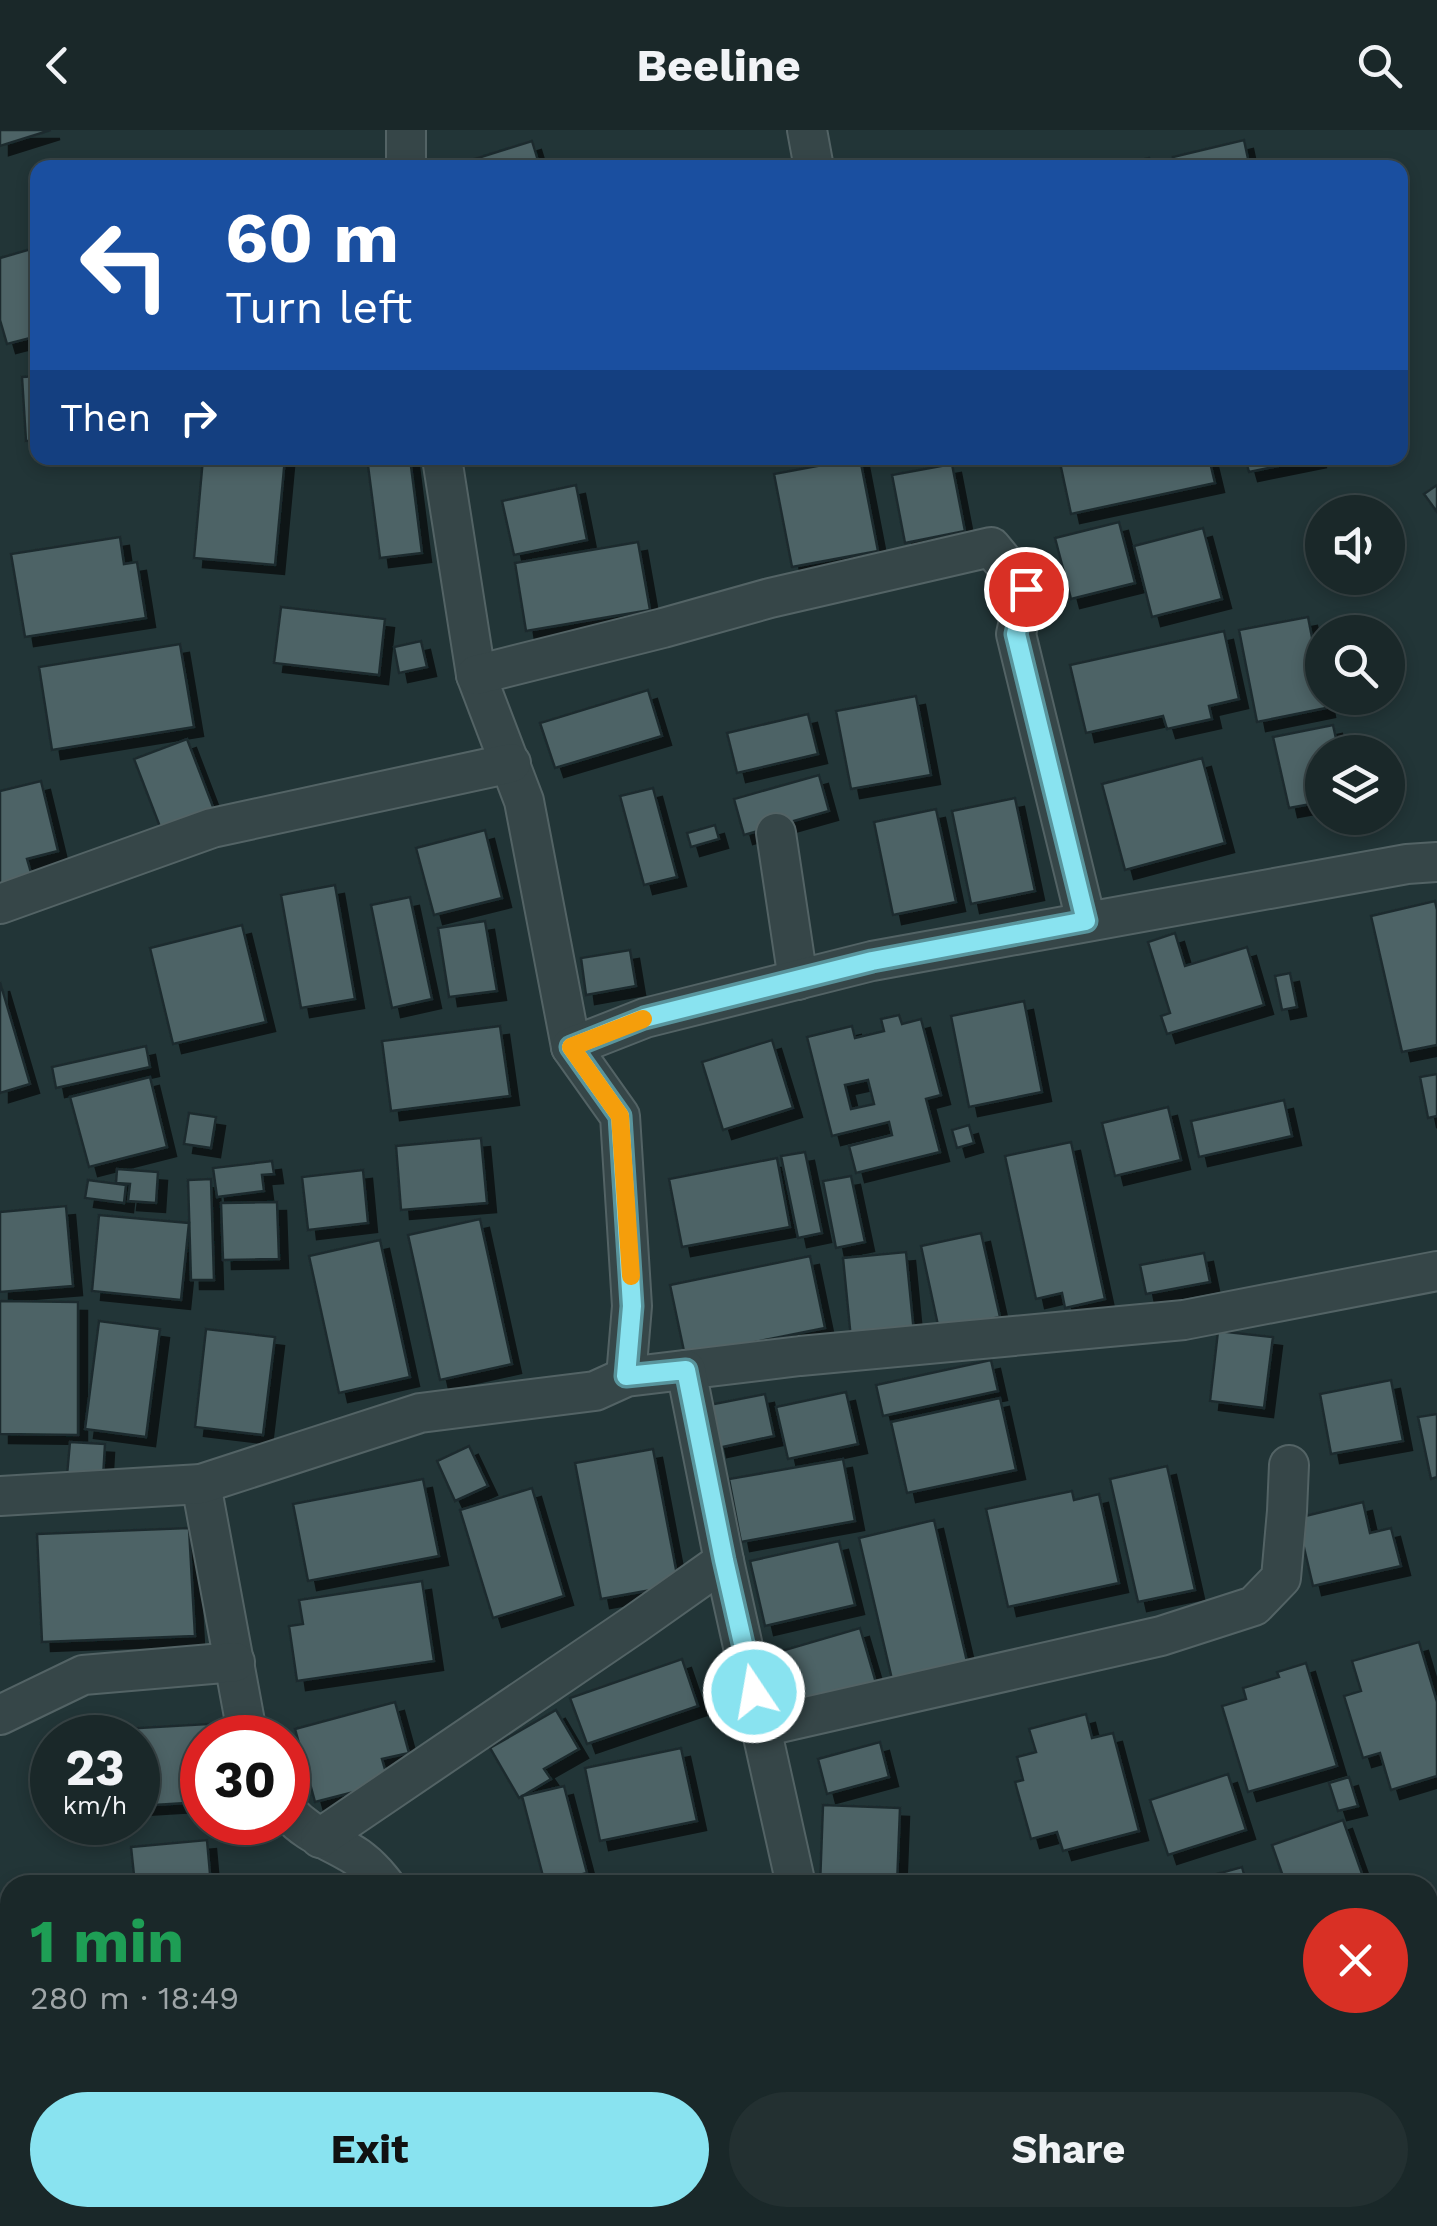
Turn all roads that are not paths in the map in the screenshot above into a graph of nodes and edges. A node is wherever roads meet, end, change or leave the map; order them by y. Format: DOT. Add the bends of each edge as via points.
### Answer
graph roads {
  1 [pos="406,130"];
  2 [pos="808,130"];
  3 [pos="406,160"];
  4 [pos="813,160"];
  5 [pos="450,465"];
  6 [pos="476,675"];
  7 [pos="511,763"];
  8 [pos="776,833"];
  9 [pos="1437,862"];
  10 [pos="0,904"];
  11 [pos="1086,921"];
  12 [pos="798,980"];
  13 [pos="571,1047"];
  14 [pos="1437,1271"];
  15 [pos="686,1370"];
  16 [pos="626,1376"];
  17 [pos="1289,1465"];
  18 [pos="201,1484"];
  19 [pos="0,1496"];
  20 [pos="724,1560"];
  21 [pos="235,1662"];
  22 [pos="244,1715"];
  23 [pos="0,1716"];
  24 [pos="762,1727"];
  25 [pos="310,1830"];
  26 [pos="320,1838"];
  27 [pos="377,1875"];
  28 [pos="794,1875"];
  1 -- 3 [label="street"];
  2 -- 4 [label="street"];
  5 -- 6 [label="street"];
  6 -- 7 [label="street"];
  6 -- 11 [label="street" via="990,547 1026,589 1016,634"];
  7 -- 10 [label="street" via="212,828"];
  7 -- 13 [label="street"];
  8 -- 12 [label="street"];
  9 -- 11 [label="street"];
  11 -- 12 [label="street"];
  12 -- 13 [label="street" via="644,1018"];
  13 -- 16 [label="street" via="620,1116 632,1306"];
  14 -- 15 [label="street" via="1184,1320"];
  15 -- 16 [label="street"];
  15 -- 20 [label="street"];
  16 -- 18 [label="street" via="596,1391 420,1412"];
  17 -- 24 [label="street" via="1281,1578 1254,1606 1161,1636"];
  18 -- 19 [label="street"];
  18 -- 21 [label="street"];
  20 -- 24 [label="street"];
  20 -- 26 [label="street"];
  21 -- 22 [label="street"];
  21 -- 23 [label="street" via="82,1675"];
  24 -- 28 [label="street"];
  25 -- 26 [label="street"];
  26 -- 27 [label="street"];
}
